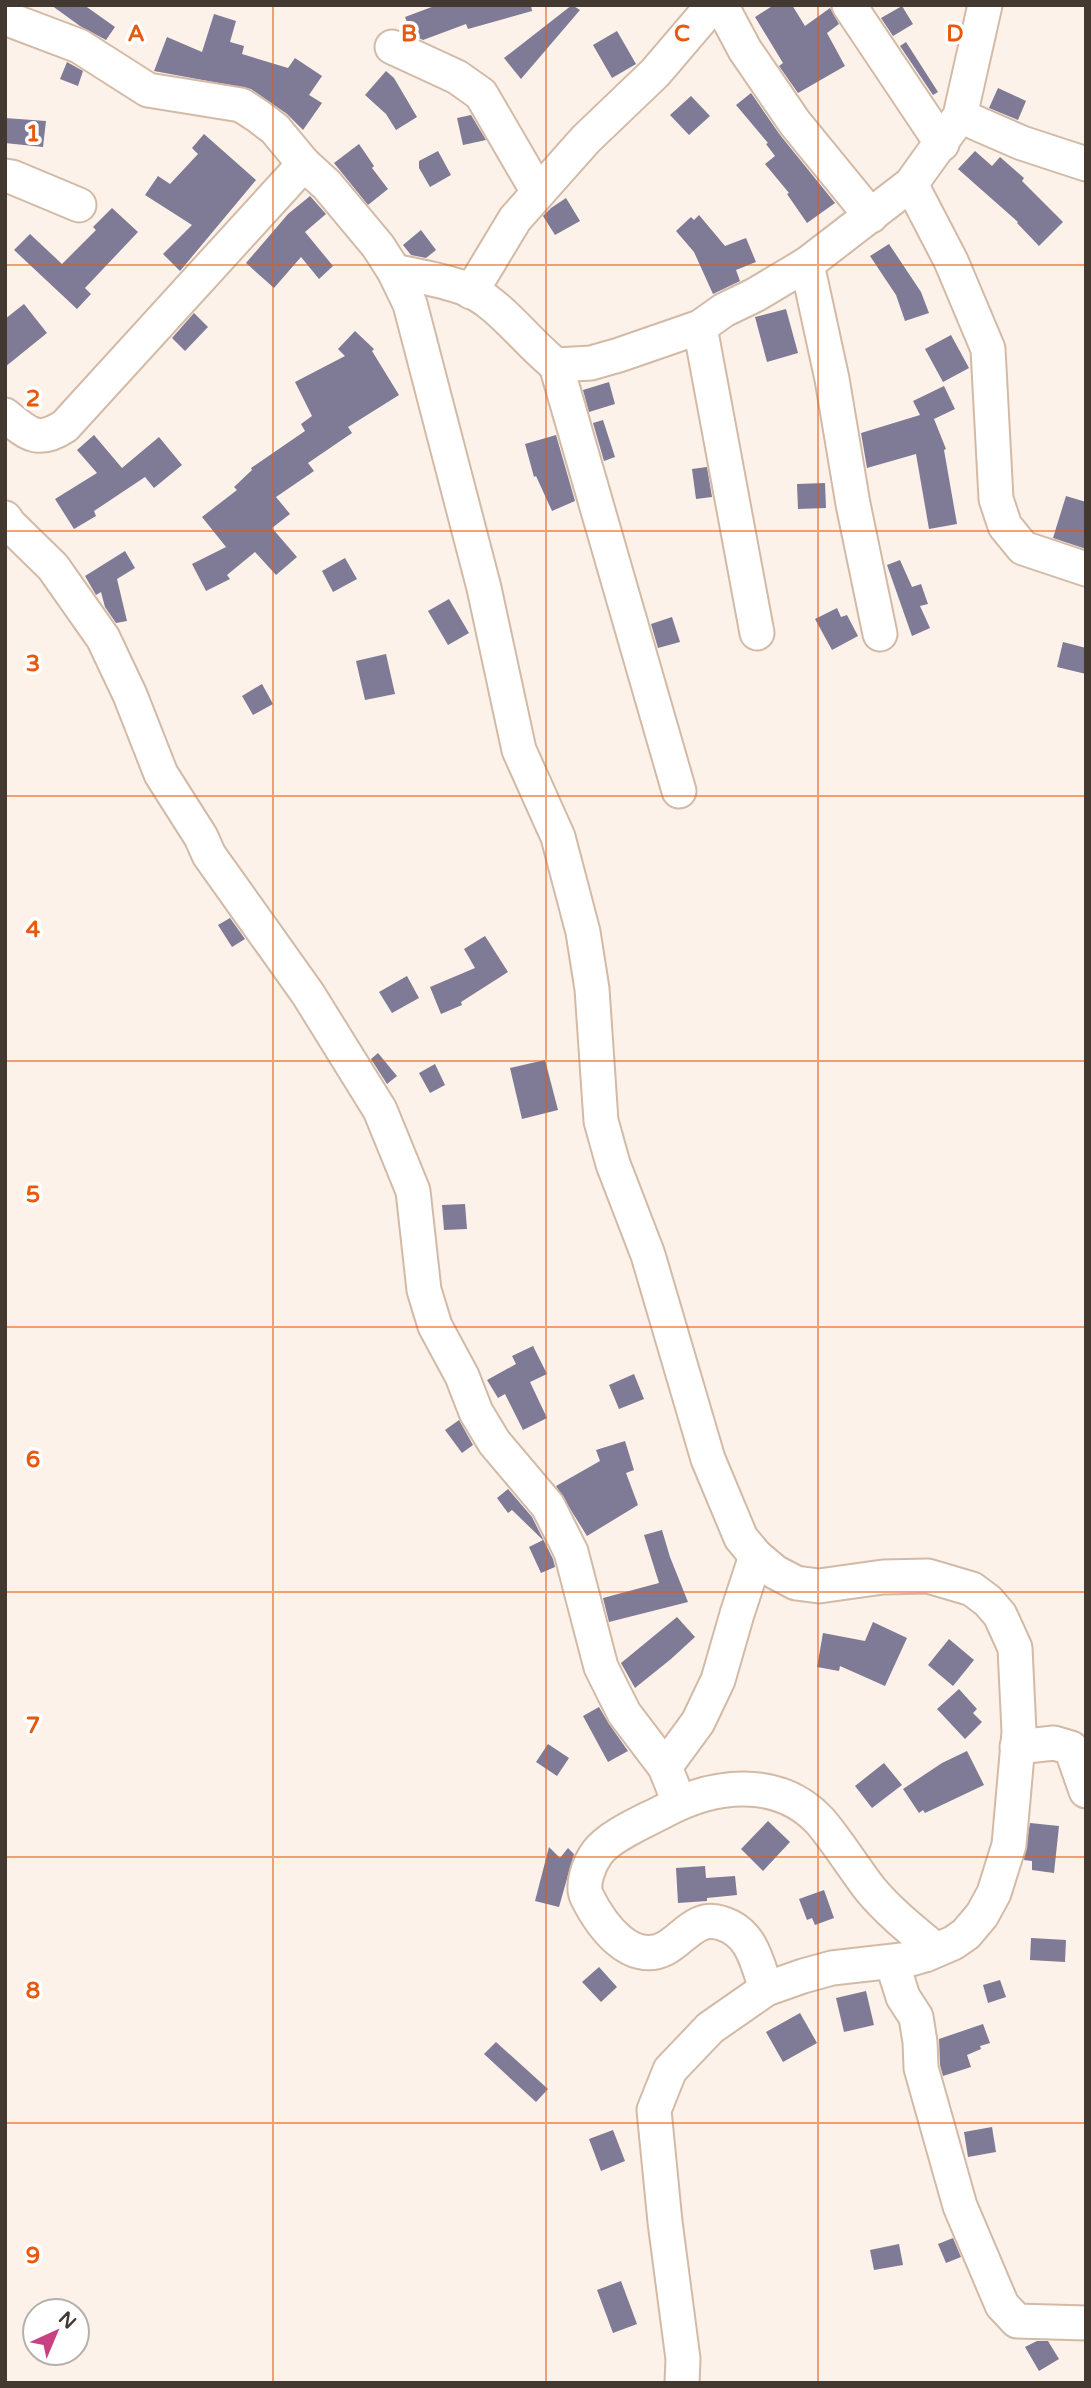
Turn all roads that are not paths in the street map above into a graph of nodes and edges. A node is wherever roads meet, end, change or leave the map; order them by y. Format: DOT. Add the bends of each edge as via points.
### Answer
graph roads {
  1 [pos="713,5"];
  2 [pos="722,5"];
  3 [pos="849,5"];
  4 [pos="985,5"];
  5 [pos="5,18"];
  6 [pos="393,47"];
  7 [pos="960,116"];
  8 [pos="942,144"];
  9 [pos="304,164"];
  10 [pos="1086,164"];
  11 [pos="5,176"];
  12 [pos="911,184"];
  13 [pos="538,192"];
  14 [pos="79,205"];
  15 [pos="871,216"];
  16 [pos="807,264"];
  17 [pos="394,271"];
  18 [pos="471,292"];
  19 [pos="700,327"];
  20 [pos="556,366"];
  21 [pos="5,415"];
  22 [pos="5,518"];
  23 [pos="1086,569"];
  24 [pos="757,633"];
  25 [pos="880,634"];
  26 [pos="679,791"];
  27 [pos="757,1556"];
  28 [pos="1079,1742"];
  29 [pos="1017,1746"];
  30 [pos="666,1767"];
  31 [pos="1086,1791"];
  32 [pos="679,1802"];
  33 [pos="936,1950"];
  34 [pos="892,1962"];
  35 [pos="766,1989"];
  36 [pos="1086,2323"];
  37 [pos="682,2383"];
  1 -- 13 [label="street" via="655,73"];
  2 -- 15 [label="street" via="745,50 796,123"];
  3 -- 8 [label="street"];
  4 -- 7 [label="street"];
  5 -- 9 [label="street" via="79,46 148,90 241,105 275,130"];
  6 -- 13 [label="street" via="457,77 481,94"];
  7 -- 8 [label="street"];
  7 -- 10 [label="street"];
  8 -- 12 [label="street"];
  9 -- 17 [label="street" via="327,185"];
  9 -- 21 [label="street" via="65,426 51,436 36,436"];
  11 -- 14 [label="street"];
  12 -- 15 [label="street"];
  12 -- 23 [label="street" via="951,261 988,349 996,499 1005,526 1023,548"];
  13 -- 18 [label="street" via="515,219"];
  15 -- 16 [label="street"];
  16 -- 19 [label="street"];
  16 -- 25 [label="street"];
  17 -- 18 [label="street"];
  17 -- 27 [label="street" via="410,304 484,588 519,750 558,837 583,932 592,989 601,1121 613,1164 648,1255 708,1459 741,1538"];
  18 -- 20 [label="street"];
  19 -- 20 [label="street" via="591,363"];
  19 -- 24 [label="street"];
  20 -- 26 [label="street"];
  22 -- 30 [label="street" via="53,567 103,638 161,774 209,855 308,993 380,1110 413,1191 424,1290 435,1325 494,1442 548,1506 571,1552 601,1667 624,1713"];
  27 -- 29 [label="street" via="796,1583 819,1586 928,1576 972,1589 1000,1615 1015,1648"];
  27 -- 30 [label="street" via="718,1680 698,1722"];
  28 -- 29 [label="street"];
  28 -- 31 [label="street"];
  29 -- 33 [label="street" via="1009,1845 994,1893 966,1934"];
  30 -- 32 [label="street"];
  32 -- 33 [label="street" via="718,1790 756,1788 789,1798 819,1820 872,1892"];
  32 -- 35 [label="street" via="598,1851 584,1891 594,1912 625,1947 644,1954 665,1949 705,1922 733,1928 753,1948"];
  33 -- 34 [label="street"];
  34 -- 35 [label="street" via="832,1968"];
  34 -- 36 [label="street" via="903,1997 916,2017 920,2068 960,2206 1002,2305 1017,2321"];
  35 -- 37 [label="street" via="710,2028 670,2070 654,2110"];
}
